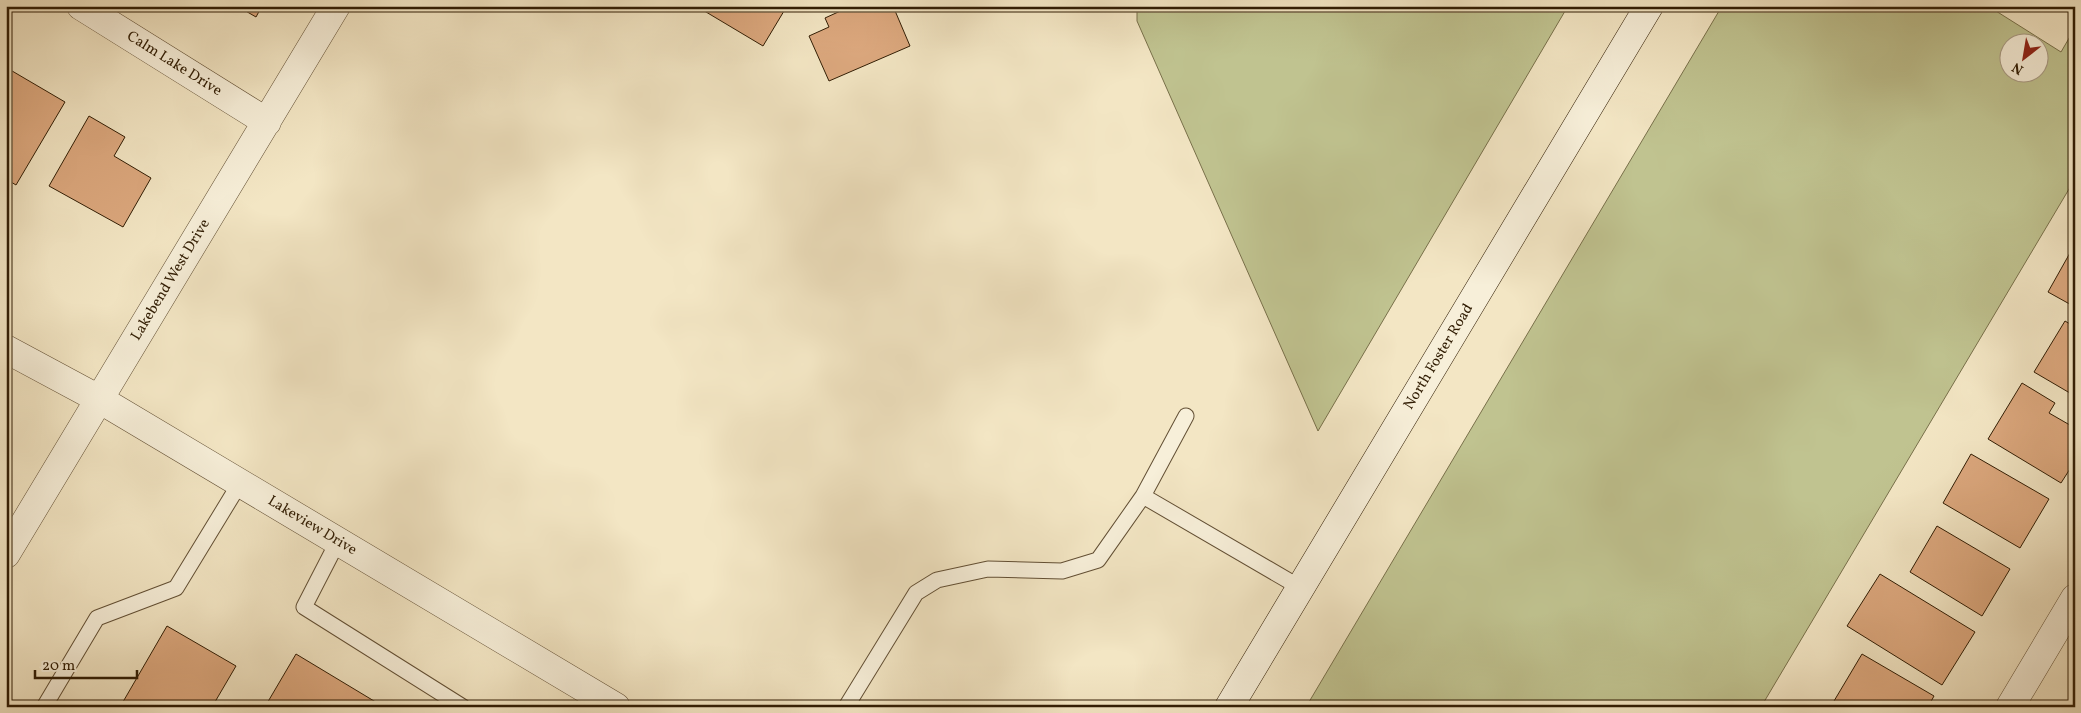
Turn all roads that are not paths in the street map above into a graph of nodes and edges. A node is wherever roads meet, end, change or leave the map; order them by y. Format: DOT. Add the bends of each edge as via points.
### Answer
graph roads {
  1 [pos="81,6"];
  2 [pos="336,6"];
  3 [pos="1650,6"];
  4 [pos="267,122"];
  5 [pos="6,349"];
  6 [pos="99,399"];
  7 [pos="1186,416"];
  8 [pos="240,483"];
  9 [pos="1143,496"];
  10 [pos="338,542"];
  11 [pos="6,554"];
  12 [pos="1301,588"];
  13 [pos="2075,598"];
  14 [pos="613,706"];
  15 [pos="44,707"];
  16 [pos="463,707"];
  17 [pos="846,707"];
  18 [pos="1229,707"];
  19 [pos="2010,707"];
  1 -- 4 [label="street, Calm Lake Drive"];
  2 -- 4 [label="street, Lakebend West Drive"];
  3 -- 12 [label="street, North Foster Road"];
  4 -- 6 [label="street, Lakebend West Drive"];
  5 -- 6 [label="street, Lakeview Drive"];
  6 -- 8 [label="street, Lakeview Drive"];
  6 -- 11 [label="street, Lakebend West Drive"];
  7 -- 9 [label="lane"];
  8 -- 10 [label="street, Lakeview Drive"];
  8 -- 15 [label="lane" via="176,588 97,618"];
  9 -- 12 [label="lane"];
  9 -- 17 [label="lane" via="1098,560 1062,571 988,569 937,580 916,593"];
  10 -- 14 [label="street, Lakeview Drive"];
  10 -- 16 [label="lane" via="304,607"];
  12 -- 18 [label="street, North Foster Road"];
  13 -- 19 [label="street"];
}
